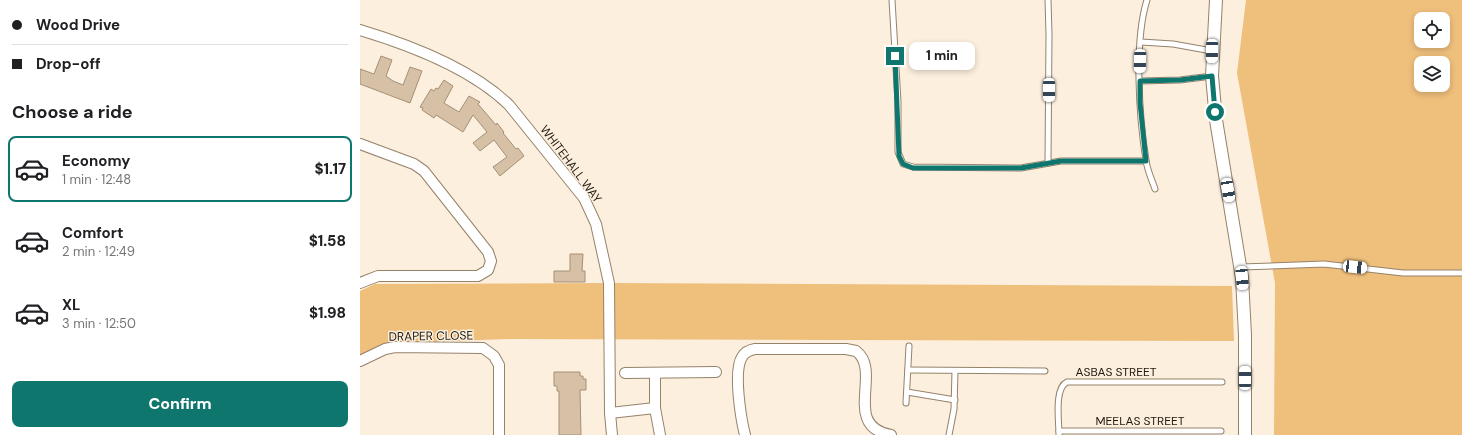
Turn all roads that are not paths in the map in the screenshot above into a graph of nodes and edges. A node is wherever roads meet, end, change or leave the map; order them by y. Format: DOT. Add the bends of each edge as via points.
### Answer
graph roads {
  1 [pos="892,0"];
  2 [pos="1048,0"];
  3 [pos="1147,0"];
  4 [pos="1216,0"];
  5 [pos="360,30"];
  6 [pos="1141,42"];
  7 [pos="1212,51"];
  8 [pos="1212,76"];
  9 [pos="1140,81"];
  10 [pos="360,144"];
  11 [pos="1146,161"];
  12 [pos="1048,163"];
  13 [pos="1155,189"];
  14 [pos="1241,267"];
  15 [pos="1462,273"];
  16 [pos="360,283"];
  17 [pos="908,346"];
  18 [pos="360,361"];
  19 [pos="908,370"];
  20 [pos="955,371"];
  21 [pos="1046,371"];
  22 [pos="716,372"];
  23 [pos="625,373"];
  24 [pos="655,373"];
  25 [pos="1222,382"];
  26 [pos="907,392"];
  27 [pos="955,400"];
  28 [pos="906,403"];
  29 [pos="655,408"];
  30 [pos="610,413"];
  31 [pos="1221,431"];
  32 [pos="1059,433"];
  33 [pos="499,435"];
  34 [pos="612,435"];
  35 [pos="660,435"];
  36 [pos="745,435"];
  37 [pos="891,435"];
  38 [pos="949,435"];
  39 [pos="1245,435"];
  1 -- 12 [label="lane" via="898,152 903,164 913,168 1021,168"];
  2 -- 12 [label="lane"];
  3 -- 6 [label="lane" via="1142,17"];
  4 -- 7 [label="street"];
  5 -- 30 [label="street, WHITEHALL WAY" via="447,63 499,95 588,203 596,224 609,283"];
  6 -- 7 [label="lane" via="1173,44"];
  6 -- 9 [label="lane"];
  7 -- 8 [label="street"];
  8 -- 9 [label="lane"];
  8 -- 14 [label="street" via="1216,120"];
  9 -- 11 [label="lane"];
  10 -- 16 [label="street" via="414,164 424,171 488,252 491,261 488,270 478,276 378,276"];
  11 -- 12 [label="lane"];
  11 -- 13 [label="lane"];
  14 -- 15 [label="lane" via="1324,264 1403,273"];
  14 -- 39 [label="street" via="1245,311"];
  17 -- 19 [label="lane"];
  18 -- 33 [label="street, DRAPER CLOSE" via="385,349 395,348 476,347 489,352 499,365"];
  19 -- 20 [label="lane"];
  19 -- 26 [label="lane"];
  20 -- 21 [label="lane"];
  20 -- 27 [label="lane"];
  22 -- 24 [label="street"];
  23 -- 24 [label="street"];
  24 -- 29 [label="street"];
  25 -- 32 [label="lane, ASBAS STREET" via="1068,382 1062,385 1059,393"];
  26 -- 27 [label="lane"];
  26 -- 28 [label="lane"];
  27 -- 38 [label="lane"];
  29 -- 30 [label="street"];
  29 -- 35 [label="street"];
  30 -- 34 [label="street, WHITEHALL WAY"];
  31 -- 32 [label="lane, MEELAS STREET"];
  36 -- 37 [label="street" via="738,405 739,364 743,355 755,349 851,349 860,354 865,365 865,408 868,420 876,430"];
}
